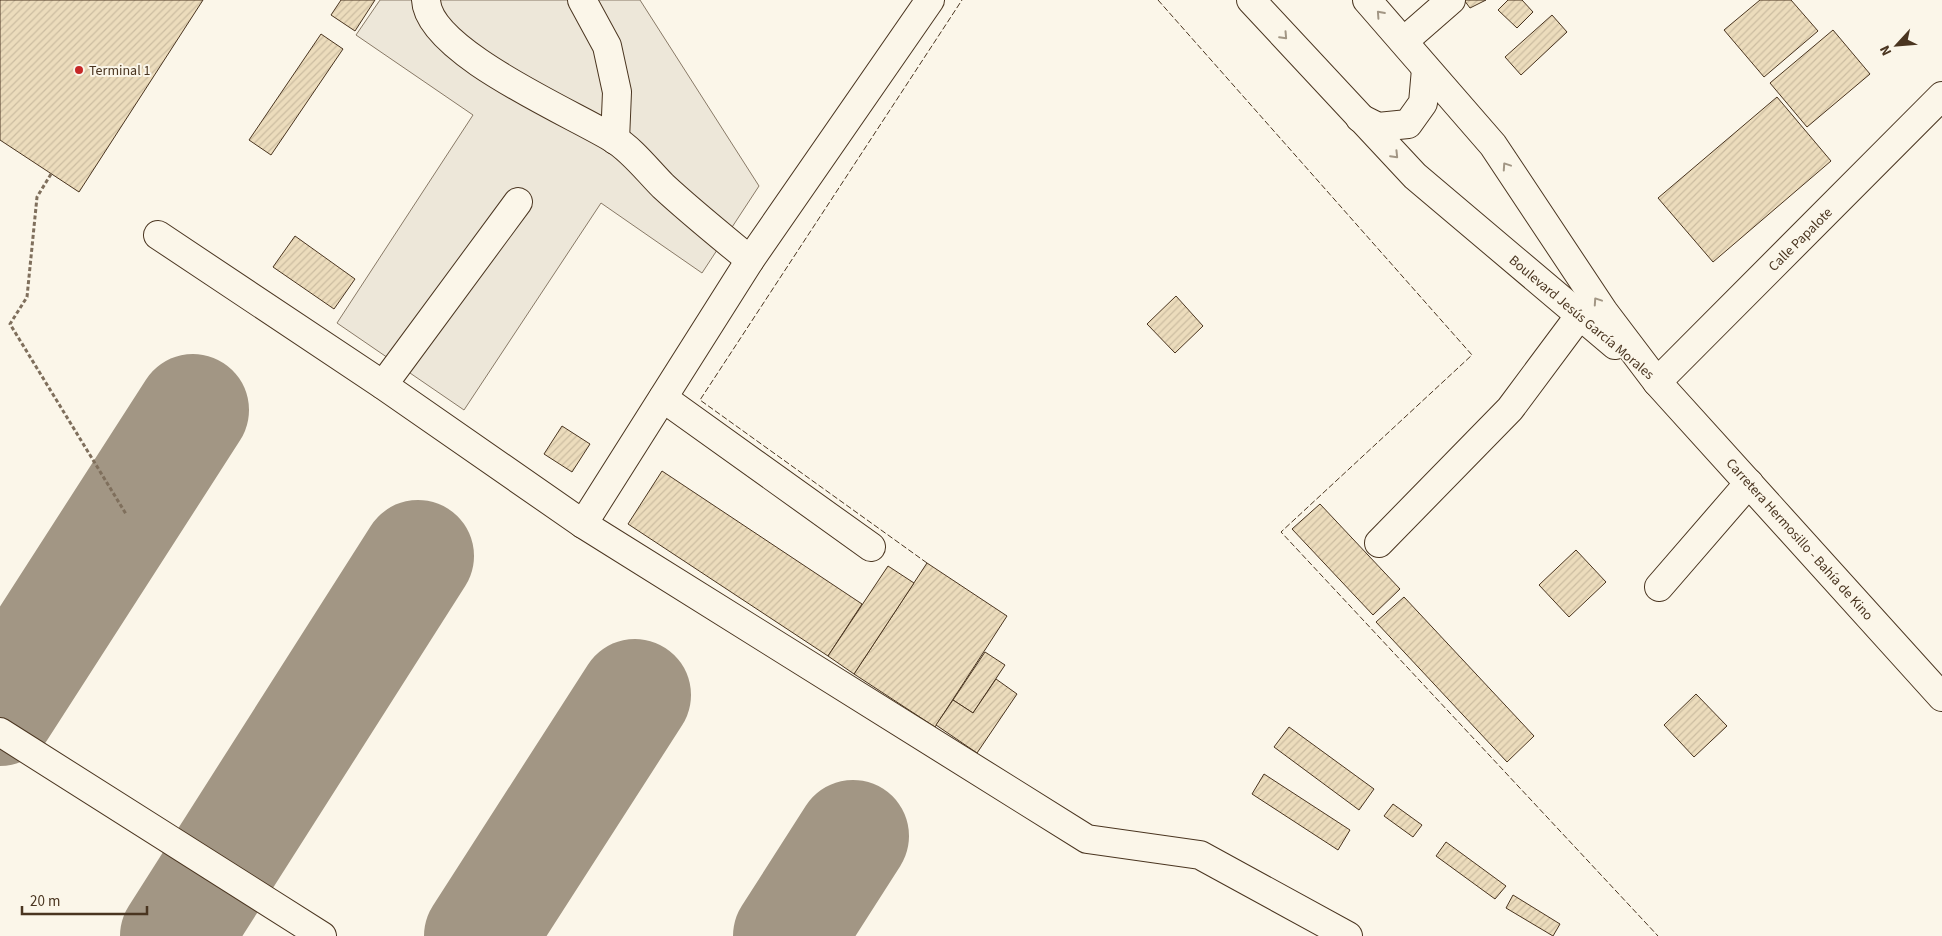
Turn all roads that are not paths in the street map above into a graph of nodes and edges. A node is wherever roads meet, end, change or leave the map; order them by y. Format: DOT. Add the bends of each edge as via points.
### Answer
graph roads {
  1 [pos="426,0"];
  2 [pos="582,0"];
  3 [pos="930,0"];
  4 [pos="1251,0"];
  5 [pos="1367,0"];
  6 [pos="1451,0"];
  7 [pos="1404,41"];
  8 [pos="1426,69"];
  9 [pos="1942,96"];
  10 [pos="1359,117"];
  11 [pos="615,140"];
  12 [pos="518,202"];
  13 [pos="158,235"];
  14 [pos="750,260"];
  15 [pos="1580,315"];
  16 [pos="1658,382"];
  17 [pos="383,385"];
  18 [pos="663,398"];
  19 [pos="1749,483"];
  20 [pos="583,524"];
  21 [pos="1379,543"];
  22 [pos="871,547"];
  23 [pos="1660,586"];
  24 [pos="1942,695"];
  25 [pos="0,732"];
  26 [pos="322,936"];
  27 [pos="1348,936"];
  1 -- 11 [label="main road" via="426,8 435,26 494,72"];
  2 -- 11 [label="main road" via="607,46 617,92"];
  3 -- 14 [label="main road"];
  4 -- 10 [label="main road, Boulevard Jesús García Morales, one-way"];
  7 -- 5 [label="main road, Boulevard Jesús García Morales, one-way"];
  6 -- 7 [label="main road"];
  7 -- 8 [label="main road, Boulevard Jesús García Morales"];
  8 -- 10 [label="main road" via="1423,103 1408,124 1378,127"];
  16 -- 8 [label="main road, Boulevard Jesús García Morales, one-way" via="1604,312 1492,145"];
  9 -- 16 [label="main road, Calle Papalote"];
  10 -- 15 [label="main road, Boulevard Jesús García Morales, one-way" via="1415,176"];
  11 -- 14 [label="main road" via="665,188"];
  12 -- 17 [label="main road"];
  13 -- 17 [label="main road"];
  14 -- 18 [label="main road"];
  15 -- 16 [label="main road, Boulevard Jesús García Morales"];
  15 -- 21 [label="main road" via="1510,409"];
  16 -- 19 [label="main road, Carretera Hermosillo - Bahía de Kino"];
  17 -- 20 [label="main road"];
  18 -- 20 [label="main road"];
  18 -- 22 [label="main road"];
  19 -- 23 [label="main road"];
  19 -- 24 [label="main road, Carretera Hermosillo - Bahía de Kino"];
  20 -- 27 [label="main road" via="1088,839 1200,855"];
  25 -- 26 [label="main road"];
}
